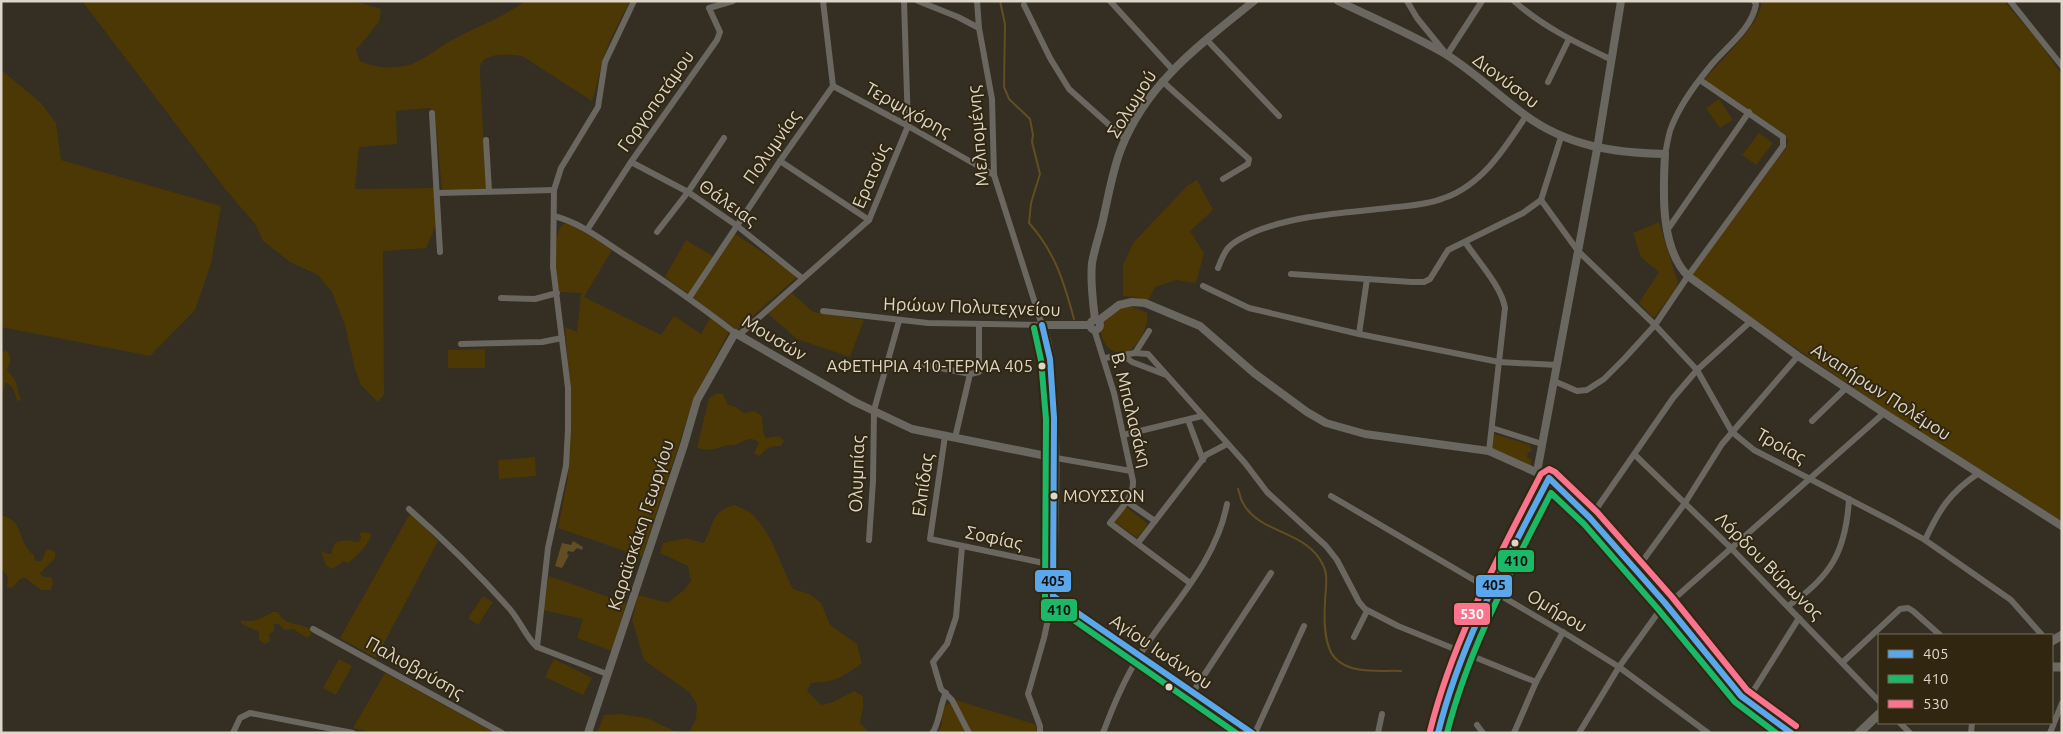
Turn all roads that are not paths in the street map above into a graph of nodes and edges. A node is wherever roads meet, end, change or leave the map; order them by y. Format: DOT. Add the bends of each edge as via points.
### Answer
graph roads {
  1 [pos="634,1"];
  2 [pos="733,1"];
  3 [pos="822,1"];
  4 [pos="904,1"];
  5 [pos="918,1"];
  6 [pos="977,1"];
  7 [pos="1110,1"];
  8 [pos="1254,1"];
  9 [pos="1338,1"];
  10 [pos="1407,1"];
  11 [pos="1482,1"];
  12 [pos="1514,1"];
  13 [pos="1621,1"];
  14 [pos="2010,1"];
  15 [pos="1755,3"];
  16 [pos="1024,5"];
  17 [pos="979,28"];
  18 [pos="1206,39"];
  19 [pos="1569,39"];
  20 [pos="1447,56"];
  21 [pos="1612,60"];
  22 [pos="2060,61"];
  23 [pos="1172,69"];
  24 [pos="1700,80"];
  25 [pos="1162,82"];
  26 [pos="1548,82"];
  27 [pos="833,86"];
  28 [pos="1749,112"];
  29 [pos="432,113"];
  30 [pos="1279,116"];
  31 [pos="1526,116"];
  32 [pos="908,126"];
  33 [pos="1561,137"];
  34 [pos="724,138"];
  35 [pos="486,140"];
  36 [pos="1124,140"];
  37 [pos="1597,148"];
  38 [pos="1665,154"];
  39 [pos="780,160"];
  40 [pos="631,162"];
  41 [pos="994,175"];
  42 [pos="1223,179"];
  43 [pos="554,190"];
  44 [pos="489,191"];
  45 [pos="688,192"];
  46 [pos="438,193"];
  47 [pos="1541,200"];
  48 [pos="554,216"];
  49 [pos="869,220"];
  50 [pos="736,225"];
  51 [pos="1668,229"];
  52 [pos="587,230"];
  53 [pos="657,232"];
  54 [pos="1465,242"];
  55 [pos="1578,251"];
  56 [pos="440,252"];
  57 [pos="1218,268"];
  58 [pos="1291,274"];
  59 [pos="1688,276"];
  60 [pos="802,278"];
  61 [pos="1367,279"];
  62 [pos="1203,286"];
  63 [pos="557,293"];
  64 [pos="501,298"];
  65 [pos="689,298"];
  66 [pos="823,311"];
  67 [pos="899,321"];
  68 [pos="1750,322"];
  69 [pos="1095,324"];
  70 [pos="979,325"];
  71 [pos="1042,325"];
  72 [pos="1655,325"];
  73 [pos="1149,331"];
  74 [pos="737,334"];
  75 [pos="1359,334"];
  76 [pos="562,338"];
  77 [pos="461,344"];
  78 [pos="1136,353"];
  79 [pos="1123,355"];
  80 [pos="1798,356"];
  81 [pos="1105,358"];
  82 [pos="1499,362"];
  83 [pos="920,364"];
  84 [pos="1557,365"];
  85 [pos="1697,370"];
  86 [pos="970,374"];
  87 [pos="1166,375"];
  88 [pos="1554,382"];
  89 [pos="1846,388"];
  90 [pos="874,410"];
  91 [pos="1884,413"];
  92 [pos="1202,416"];
  93 [pos="1188,420"];
  94 [pos="1812,421"];
  95 [pos="1492,428"];
  96 [pos="1732,432"];
  97 [pos="1122,435"];
  98 [pos="945,436"];
  99 [pos="955,438"];
  100 [pos="1227,444"];
  101 [pos="1542,444"];
  102 [pos="1489,451"];
  103 [pos="1635,455"];
  104 [pos="1056,458"];
  105 [pos="1203,460"];
  106 [pos="1131,471"];
  107 [pos="1537,472"];
  108 [pos="1979,473"];
  109 [pos="1549,478"];
  110 [pos="1811,479"];
  111 [pos="1331,496"];
  112 [pos="1849,499"];
  113 [pos="1126,501"];
  114 [pos="1685,503"];
  115 [pos="1227,504"];
  116 [pos="409,508"];
  117 [pos="1590,518"];
  118 [pos="1155,521"];
  119 [pos="2062,526"];
  120 [pos="930,539"];
  121 [pos="869,540"];
  122 [pos="1925,540"];
  123 [pos="1138,543"];
  124 [pos="962,547"];
  125 [pos="1730,548"];
  126 [pos="1053,565"];
  127 [pos="1636,570"];
  128 [pos="1270,574"];
  129 [pos="1190,584"];
  130 [pos="1493,590"];
  131 [pos="1053,596"];
  132 [pos="1666,604"];
  133 [pos="1788,606"];
  134 [pos="1367,611"];
  135 [pos="1799,618"];
  136 [pos="1304,626"];
  137 [pos="313,629"];
  138 [pos="1563,632"];
  139 [pos="1939,634"];
  140 [pos="2041,634"];
  141 [pos="1354,637"];
  142 [pos="537,647"];
  143 [pos="1462,652"];
  144 [pos="1140,655"];
  145 [pos="1843,662"];
  146 [pos="1619,667"];
  147 [pos="607,674"];
  148 [pos="1536,682"];
  149 [pos="1193,692"];
  150 [pos="946,693"];
  151 [pos="1878,700"];
  152 [pos="1747,701"];
  153 [pos="2062,703"];
  154 [pos="1382,714"];
  155 [pos="1878,715"];
  156 [pos="1901,724"];
  157 [pos="1477,725"];
  158 [pos="233,733"];
  159 [pos="353,733"];
  160 [pos="502,733"];
  161 [pos="588,733"];
  162 [pos="932,733"];
  163 [pos="969,733"];
  164 [pos="1040,733"];
  165 [pos="1103,733"];
  166 [pos="1254,733"];
  167 [pos="1378,733"];
  168 [pos="1438,733"];
  169 [pos="1483,733"];
  170 [pos="1514,733"];
  171 [pos="1579,733"];
  172 [pos="1708,733"];
  173 [pos="1791,733"];
  174 [pos="1859,733"];
  175 [pos="1910,733"];
  176 [pos="2050,733"];
  1 -- 43 [label="street" via="605,62 598,107 561,168"];
  2 -- 40 [label="street, Γοργοποτάμου" via="709,8 720,32 717,40"];
  3 -- 27 [label="street"];
  4 -- 32 [label="street, Ερατούς"];
  5 -- 17 [label="street"];
  6 -- 17 [label="street, Μελπομένης"];
  7 -- 23 [label="street"];
  8 -- 18 [label="street, Σολωμού"];
  9 -- 20 [label="street, Διονύσου"];
  10 -- 20 [label="street"];
  11 -- 20 [label="street"];
  12 -- 19 [label="street" via="1531,17"];
  13 -- 21 [label="street"];
  14 -- 22 [label="street"];
  15 -- 24 [label="street" via="1753,15 1741,32"];
  16 -- 36 [label="street" via="1069,89"];
  17 -- 41 [label="street, Μελπομένης" via="992,100"];
  18 -- 23 [label="street, Σολωμού"];
  18 -- 30 [label="street"];
  19 -- 21 [label="street"];
  19 -- 26 [label="street"];
  20 -- 31 [label="street, Διονύσου"];
  21 -- 37 [label="street"];
  23 -- 25 [label="street, Σολωμού"];
  24 -- 28 [label="street"];
  24 -- 38 [label="street" via="1671,128"];
  25 -- 36 [label="street, Σολωμού"];
  25 -- 42 [label="street" via="1249,159 1248,164"];
  27 -- 32 [label="street, Τερψιχόρης"];
  27 -- 39 [label="street, Πολυμνίας"];
  28 -- 51 [label="street"];
  28 -- 59 [label="street" via="1784,137 1783,146"];
  29 -- 46 [label="street"];
  31 -- 33 [label="street, Διονύσου"];
  31 -- 57 [label="street" via="1489,167 1445,198 1408,206 1292,220 1264,228 1229,246"];
  32 -- 41 [label="street, Τερψιχόρης"];
  32 -- 49 [label="street, Ερατούς"];
  33 -- 37 [label="street, Διονύσου"];
  33 -- 47 [label="street"];
  34 -- 45 [label="street"];
  35 -- 44 [label="street"];
  36 -- 69 [label="street, Σολωμού" via="1092,262"];
  37 -- 38 [label="street, Διονύσου" via="1636,154"];
  37 -- 55 [label="street"];
  38 -- 51 [label="street" via="1664,198"];
  39 -- 49 [label="street"];
  39 -- 50 [label="street, Πολυμνίας"];
  40 -- 45 [label="street, Θάλειας"];
  40 -- 52 [label="street, Γοργοποτάμου"];
  41 -- 71 [label="street, Μελπομένης"];
  43 -- 44 [label="street"];
  43 -- 48 [label="street"];
  44 -- 46 [label="street"];
  45 -- 50 [label="street, Θάλειας"];
  45 -- 53 [label="street"];
  46 -- 56 [label="street"];
  47 -- 54 [label="street"];
  47 -- 55 [label="street, Τροίας"];
  48 -- 52 [label="street, Μουσών"];
  48 -- 63 [label="street" via="553,267"];
  49 -- 60 [label="street, Ερατούς"];
  50 -- 60 [label="street, Θάλειας"];
  50 -- 65 [label="street, Πολυμνίας"];
  51 -- 59 [label="street" via="1675,256"];
  52 -- 65 [label="street, Μουσών"];
  54 -- 61 [label="street" via="1448,250 1433,276 1424,282"];
  54 -- 82 [label="street" via="1504,300"];
  55 -- 72 [label="street, Τροίας"];
  55 -- 84 [label="street"];
  58 -- 61 [label="street"];
  59 -- 68 [label="street, Αναπήρων Πολέμου"];
  59 -- 72 [label="street"];
  60 -- 74 [label="street, Ερατούς"];
  61 -- 75 [label="street"];
  62 -- 75 [label="street" via="1249,308"];
  63 -- 64 [label="street" via="535,299"];
  63 -- 76 [label="street"];
  65 -- 74 [label="street, Μουσών"];
  66 -- 67 [label="street, Ηρώων Πολυτεχνείου"];
  67 -- 70 [label="street, Ηρώων Πολυτεχνείου"];
  67 -- 90 [label="street, Ολυμπίας"];
  68 -- 80 [label="street, Αναπήρων Πολέμου"];
  68 -- 85 [label="street"];
  69 -- 71 [label="street, Ηρώων Πολυτεχνείου"];
  69 -- 81 [label="street, Β. Μπαλασάκη"];
  69 -- 102 [label="street" via="1119,305 1145,303 1200,326 1254,374 1326,423 1364,434"];
  70 -- 71 [label="street, Ηρώων Πολυτεχνείου"];
  70 -- 86 [label="street" via="979,372"];
  71 -- 104 [label="street" via="1049,349"];
  72 -- 85 [label="street, Τροίας"];
  72 -- 88 [label="street" via="1596,384 1581,391"];
  73 -- 78 [label="street"];
  74 -- 90 [label="street, Μουσών"];
  74 -- 147 [label="street, Καραϊσκάκη Γεωργίου" via="697,400"];
  75 -- 82 [label="street"];
  76 -- 77 [label="street" via="542,342"];
  76 -- 142 [label="street" via="568,395 566,466 548,548"];
  78 -- 79 [label="street"];
  78 -- 87 [label="street" via="1148,354"];
  79 -- 81 [label="street"];
  79 -- 87 [label="street" via="1132,362"];
  80 -- 89 [label="street, Αναπήρων Πολέμου"];
  80 -- 96 [label="street"];
  81 -- 97 [label="street, Β. Μπαλασάκη"];
  82 -- 84 [label="street"];
  82 -- 95 [label="street"];
  83 -- 86 [label="street"];
  84 -- 88 [label="street"];
  85 -- 96 [label="street, Τροίας"];
  85 -- 103 [label="street" via="1673,398"];
  86 -- 99 [label="street"];
  87 -- 92 [label="street"];
  88 -- 101 [label="street"];
  89 -- 91 [label="street, Αναπήρων Πολέμου"];
  89 -- 94 [label="street"];
  90 -- 98 [label="street, Μουσών" via="912,429"];
  90 -- 121 [label="street, Ολυμπίας"];
  91 -- 108 [label="street, Αναπήρων Πολέμου"];
  91 -- 110 [label="street"];
  92 -- 93 [label="street"];
  92 -- 100 [label="street"];
  93 -- 97 [label="street"];
  93 -- 105 [label="street"];
  95 -- 101 [label="street"];
  95 -- 102 [label="street"];
  96 -- 110 [label="street, Τροίας" via="1754,450"];
  96 -- 114 [label="street"];
  97 -- 106 [label="street, Β. Μπαλασάκη"];
  98 -- 99 [label="street, Μουσών"];
  98 -- 120 [label="street, Ελπίδας"];
  99 -- 104 [label="street, Μουσών"];
  100 -- 105 [label="street" via="1210,452"];
  100 -- 134 [label="street" via="1267,492 1326,546"];
  101 -- 107 [label="street"];
  102 -- 107 [label="street"];
  103 -- 114 [label="street, Λόρδου Βύρωνος"];
  103 -- 117 [label="street"];
  104 -- 106 [label="street"];
  104 -- 126 [label="street"];
  105 -- 118 [label="street"];
  106 -- 113 [label="street, Β. Μπαλασάκη" via="1133,486"];
  107 -- 109 [label="street"];
  108 -- 119 [label="street, Αναπήρων Πολέμου"];
  108 -- 122 [label="street" via="1961,485 1943,504"];
  109 -- 117 [label="street"];
  109 -- 130 [label="street"];
  110 -- 112 [label="street, Τροίας"];
  110 -- 125 [label="street"];
  111 -- 130 [label="street, Ομήρου"];
  112 -- 122 [label="street, Τροίας"];
  112 -- 133 [label="street" via="1846,531 1838,554 1820,580"];
  113 -- 118 [label="street"];
  113 -- 123 [label="street, Β. Μπαλασάκη" via="1110,523"];
  114 -- 125 [label="street, Λόρδου Βύρωνος"];
  114 -- 127 [label="street"];
  115 -- 129 [label="street" via="1216,542"];
  116 -- 142 [label="street" via="509,608"];
  117 -- 127 [label="street"];
  118 -- 123 [label="street"];
  120 -- 124 [label="street, Σοφίας"];
  122 -- 140 [label="street, Τροίας" via="2011,600"];
  123 -- 129 [label="street"];
  124 -- 126 [label="street, Σοφίας"];
  124 -- 150 [label="street" via="956,617 947,644 933,662"];
  125 -- 132 [label="street"];
  125 -- 133 [label="street, Λόρδου Βύρωνος"];
  126 -- 131 [label="street"];
  127 -- 132 [label="street"];
  128 -- 149 [label="street"];
  129 -- 144 [label="street"];
  130 -- 138 [label="street, Ομήρου"];
  130 -- 143 [label="street"];
  131 -- 144 [label="street, Αγίου Ιωάννου"];
  131 -- 164 [label="street" via="1028,694"];
  132 -- 146 [label="street"];
  132 -- 152 [label="street"];
  133 -- 135 [label="street, Λόρδου Βύρωνος"];
  134 -- 141 [label="street"];
  134 -- 143 [label="street"];
  135 -- 145 [label="street, Λόρδου Βύρωνος"];
  135 -- 152 [label="street"];
  136 -- 166 [label="street"];
  137 -- 160 [label="street, Παλιοβρύσης"];
  138 -- 146 [label="street, Ομήρου"];
  138 -- 148 [label="street"];
  139 -- 145 [label="street" via="1913,611 1900,608"];
  142 -- 147 [label="street"];
  143 -- 148 [label="street"];
  143 -- 168 [label="street"];
  144 -- 149 [label="street, Αγίου Ιωάννου"];
  144 -- 165 [label="street" via="1124,681"];
  145 -- 151 [label="street, Λόρδου Βύρωνος"];
  146 -- 171 [label="street"];
  146 -- 172 [label="street, Ομήρου"];
  147 -- 161 [label="street, Καραϊσκάκη Γεωργίου"];
  148 -- 170 [label="street"];
  149 -- 166 [label="street, Αγίου Ιωάννου"];
  150 -- 162 [label="street"];
  150 -- 163 [label="street"];
  152 -- 173 [label="street"];
  153 -- 176 [label="street"];
  154 -- 167 [label="street"];
  155 -- 174 [label="main road"];
  156 -- 175 [label="street"];
  157 -- 169 [label="street"];
  158 -- 159 [label="street" via="238,721 250,713"];
}
